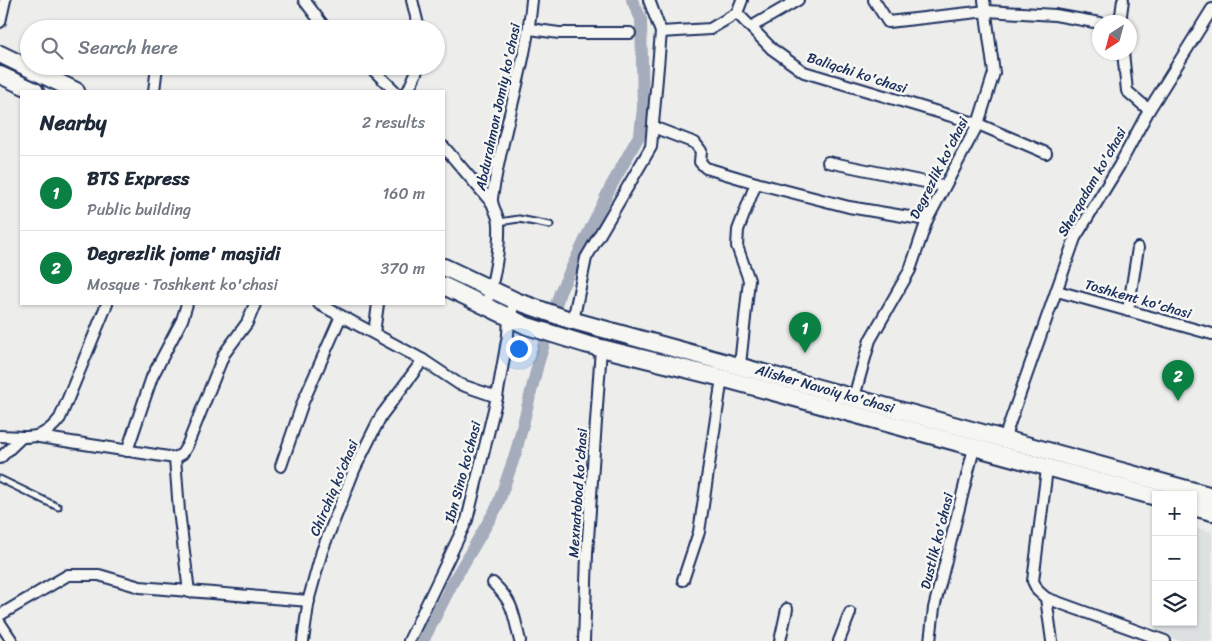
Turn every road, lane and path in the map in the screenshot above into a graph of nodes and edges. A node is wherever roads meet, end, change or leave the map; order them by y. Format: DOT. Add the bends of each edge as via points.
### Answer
graph roads {
  1 [pos="5,0"];
  2 [pos="304,0"];
  3 [pos="412,0"];
  4 [pos="532,0"];
  5 [pos="649,0"];
  6 [pos="742,0"];
  7 [pos="798,0"];
  8 [pos="874,0"];
  9 [pos="984,0"];
  10 [pos="1123,0"];
  11 [pos="1212,9"];
  12 [pos="986,11"];
  13 [pos="737,13"];
  14 [pos="1121,15"];
  15 [pos="319,20"];
  16 [pos="416,20"];
  17 [pos="0,22"];
  18 [pos="1092,22"];
  19 [pos="751,27"];
  20 [pos="530,29"];
  21 [pos="661,32"];
  22 [pos="630,33"];
  23 [pos="0,54"];
  24 [pos="1124,60"];
  25 [pos="20,64"];
  26 [pos="0,75"];
  27 [pos="43,75"];
  28 [pos="156,75"];
  29 [pos="378,75"];
  30 [pos="414,75"];
  31 [pos="32,90"];
  32 [pos="74,90"];
  33 [pos="154,90"];
  34 [pos="394,90"];
  35 [pos="408,90"];
  36 [pos="1149,110"];
  37 [pos="978,124"];
  38 [pos="653,127"];
  39 [pos="445,148"];
  40 [pos="1046,153"];
  41 [pos="828,162"];
  42 [pos="756,183"];
  43 [pos="944,186"];
  44 [pos="491,202"];
  45 [pos="927,220"];
  46 [pos="500,222"];
  47 [pos="550,225"];
  48 [pos="1138,248"];
  49 [pos="445,268"];
  50 [pos="445,286"];
  51 [pos="492,291"];
  52 [pos="1057,291"];
  53 [pos="516,301"];
  54 [pos="107,305"];
  55 [pos="186,305"];
  56 [pos="256,305"];
  57 [pos="321,305"];
  58 [pos="378,305"];
  59 [pos="485,306"];
  60 [pos="1128,311"];
  61 [pos="341,316"];
  62 [pos="509,318"];
  63 [pos="570,320"];
  64 [pos="374,333"];
  65 [pos="1212,334"];
  66 [pos="601,348"];
  67 [pos="423,360"];
  68 [pos="740,365"];
  69 [pos="722,378"];
  70 [pos="497,397"];
  71 [pos="854,397"];
  72 [pos="0,436"];
  73 [pos="22,436"];
  74 [pos="39,437"];
  75 [pos="1004,439"];
  76 [pos="974,448"];
  77 [pos="127,452"];
  78 [pos="0,458"];
  79 [pos="175,458"];
  80 [pos="281,466"];
  81 [pos="1047,469"];
  82 [pos="0,479"];
  83 [pos="1152,496"];
  84 [pos="1212,496"];
  85 [pos="58,507"];
  86 [pos="1197,508"];
  87 [pos="1212,512"];
  88 [pos="683,580"];
  89 [pos="493,582"];
  90 [pos="189,592"];
  91 [pos="1046,598"];
  92 [pos="308,600"];
  93 [pos="787,609"];
  94 [pos="850,613"];
  95 [pos="0,615"];
  96 [pos="0,624"];
  97 [pos="12,641"];
  98 [pos="302,641"];
  99 [pos="409,641"];
  100 [pos="520,641"];
  101 [pos="584,641"];
  102 [pos="780,641"];
  103 [pos="840,641"];
  104 [pos="930,641"];
  105 [pos="1052,641"];
  106 [pos="1164,641"];
  1 -- 17 [label="street"];
  2 -- 15 [label="street"];
  3 -- 16 [label="street"];
  4 -- 20 [label="street, Abdurahmon Jomiy ko'chasi"];
  5 -- 21 [label="street"];
  6 -- 13 [label="street"];
  7 -- 19 [label="street"];
  8 -- 12 [label="street" via="888,22"];
  9 -- 12 [label="street, Degrezlik ko'chasi"];
  10 -- 14 [label="street"];
  11 -- 36 [label="street, Sherqadam ko'chasi"];
  12 -- 18 [label="street" via="1055,15"];
  12 -- 37 [label="street, Degrezlik ko'chasi" via="994,73"];
  13 -- 19 [label="street, Baliqchi ko'chasi"];
  13 -- 21 [label="street" via="710,29"];
  19 -- 37 [label="street, Baliqchi ko'chasi" via="772,49 804,72"];
  20 -- 22 [label="street" via="560,33"];
  20 -- 44 [label="street, Abdurahmon Jomiy ko'chasi" via="501,144"];
  21 -- 38 [label="street"];
  23 -- 25 [label="main road"];
  24 -- 36 [label="street" via="1127,91"];
  26 -- 31 [label="main road"];
  27 -- 32 [label="main road"];
  28 -- 33 [label="street"];
  29 -- 34 [label="street"];
  30 -- 35 [label="street"];
  36 -- 52 [label="street, Sherqadam ko'chasi" via="1074,238"];
  37 -- 40 [label="street, Baliqchi ko'chasi"];
  37 -- 43 [label="street, Degrezlik ko'chasi"];
  38 -- 42 [label="street" via="695,144 701,151 700,162 706,168"];
  38 -- 63 [label="street" via="651,147 586,258"];
  39 -- 44 [label="street"];
  41 -- 43 [label="street"];
  42 -- 45 [label="street" via="849,207"];
  42 -- 68 [label="street" via="738,230 738,246 749,280"];
  43 -- 45 [label="street, Degrezlik ko'chasi"];
  44 -- 46 [label="street, Abdurahmon Jomiy ko'chasi"];
  45 -- 71 [label="street, Degrezlik ko'chasi" via="910,270 870,340"];
  46 -- 47 [label="lane" via="519,219"];
  46 -- 51 [label="street"];
  48 -- 60 [label="street"];
  49 -- 51 [label="main road, Alisher Navoiy ko'chasi"];
  50 -- 59 [label="main road, Alisher Navoiy ko'chasi"];
  51 -- 53 [label="main road, Alisher Navoiy ko'chasi"];
  51 -- 59 [label="street"];
  52 -- 60 [label="street, Toshkent ko'chasi"];
  52 -- 75 [label="street, Sherqadam ko'chasi"];
  53 -- 62 [label="street, Ibn Sino ko‘chasi"];
  53 -- 63 [label="main road, Alisher Navoiy ko'chasi"];
  54 -- 74 [label="street" via="60,418 51,430"];
  55 -- 77 [label="street" via="182,320 152,377"];
  56 -- 79 [label="street" via="247,323 224,354 187,446"];
  57 -- 61 [label="street"];
  58 -- 64 [label="street"];
  59 -- 62 [label="main road, Alisher Navoiy ko'chasi"];
  60 -- 65 [label="street, Toshkent ko'chasi"];
  61 -- 64 [label="street"];
  61 -- 80 [label="street" via="303,402"];
  62 -- 66 [label="main road, Alisher Navoiy ko'chasi"];
  62 -- 70 [label="street, Ibn Sino ko‘chasi"];
  63 -- 68 [label="main road, Alisher Navoiy ko'chasi"];
  64 -- 67 [label="street"];
  66 -- 69 [label="main road, Alisher Navoiy ko'chasi"];
  66 -- 101 [label="street, Mexnatobod ko'chasi"];
  67 -- 70 [label="street" via="459,384"];
  67 -- 92 [label="street, Chirchiq ko’chasi" via="381,416 355,468 322,551"];
  68 -- 71 [label="main road, Alisher Navoiy ko'chasi"];
  69 -- 76 [label="main road, Alisher Navoiy ko'chasi"];
  69 -- 88 [label="street" via="699,532"];
  70 -- 99 [label="street, Ibn Sino ko‘chasi" via="467,520"];
  71 -- 75 [label="main road, Alisher Navoiy ko'chasi"];
  72 -- 73 [label="street"];
  73 -- 74 [label="street"];
  73 -- 78 [label="street"];
  74 -- 77 [label="street"];
  75 -- 84 [label="main road, Alisher Navoiy ko'chasi"];
  76 -- 81 [label="main road, Alisher Navoiy ko'chasi"];
  76 -- 104 [label="street, Dustlik ko'chasi" via="934,608"];
  77 -- 79 [label="street"];
  79 -- 90 [label="street"];
  81 -- 83 [label="main road, Alisher Navoiy ko'chasi"];
  81 -- 91 [label="street" via="1033,581"];
  82 -- 85 [label="lane"];
  86 -- 87 [label="main road"];
  89 -- 100 [label="street" via="512,605"];
  90 -- 92 [label="street"];
  90 -- 95 [label="street" via="140,587 99,575 68,575"];
  91 -- 105 [label="street"];
  91 -- 106 [label="street"];
  92 -- 98 [label="street, Chirchiq ko’chasi"];
  93 -- 102 [label="street"];
  94 -- 103 [label="street"];
  96 -- 97 [label="street"];
}
